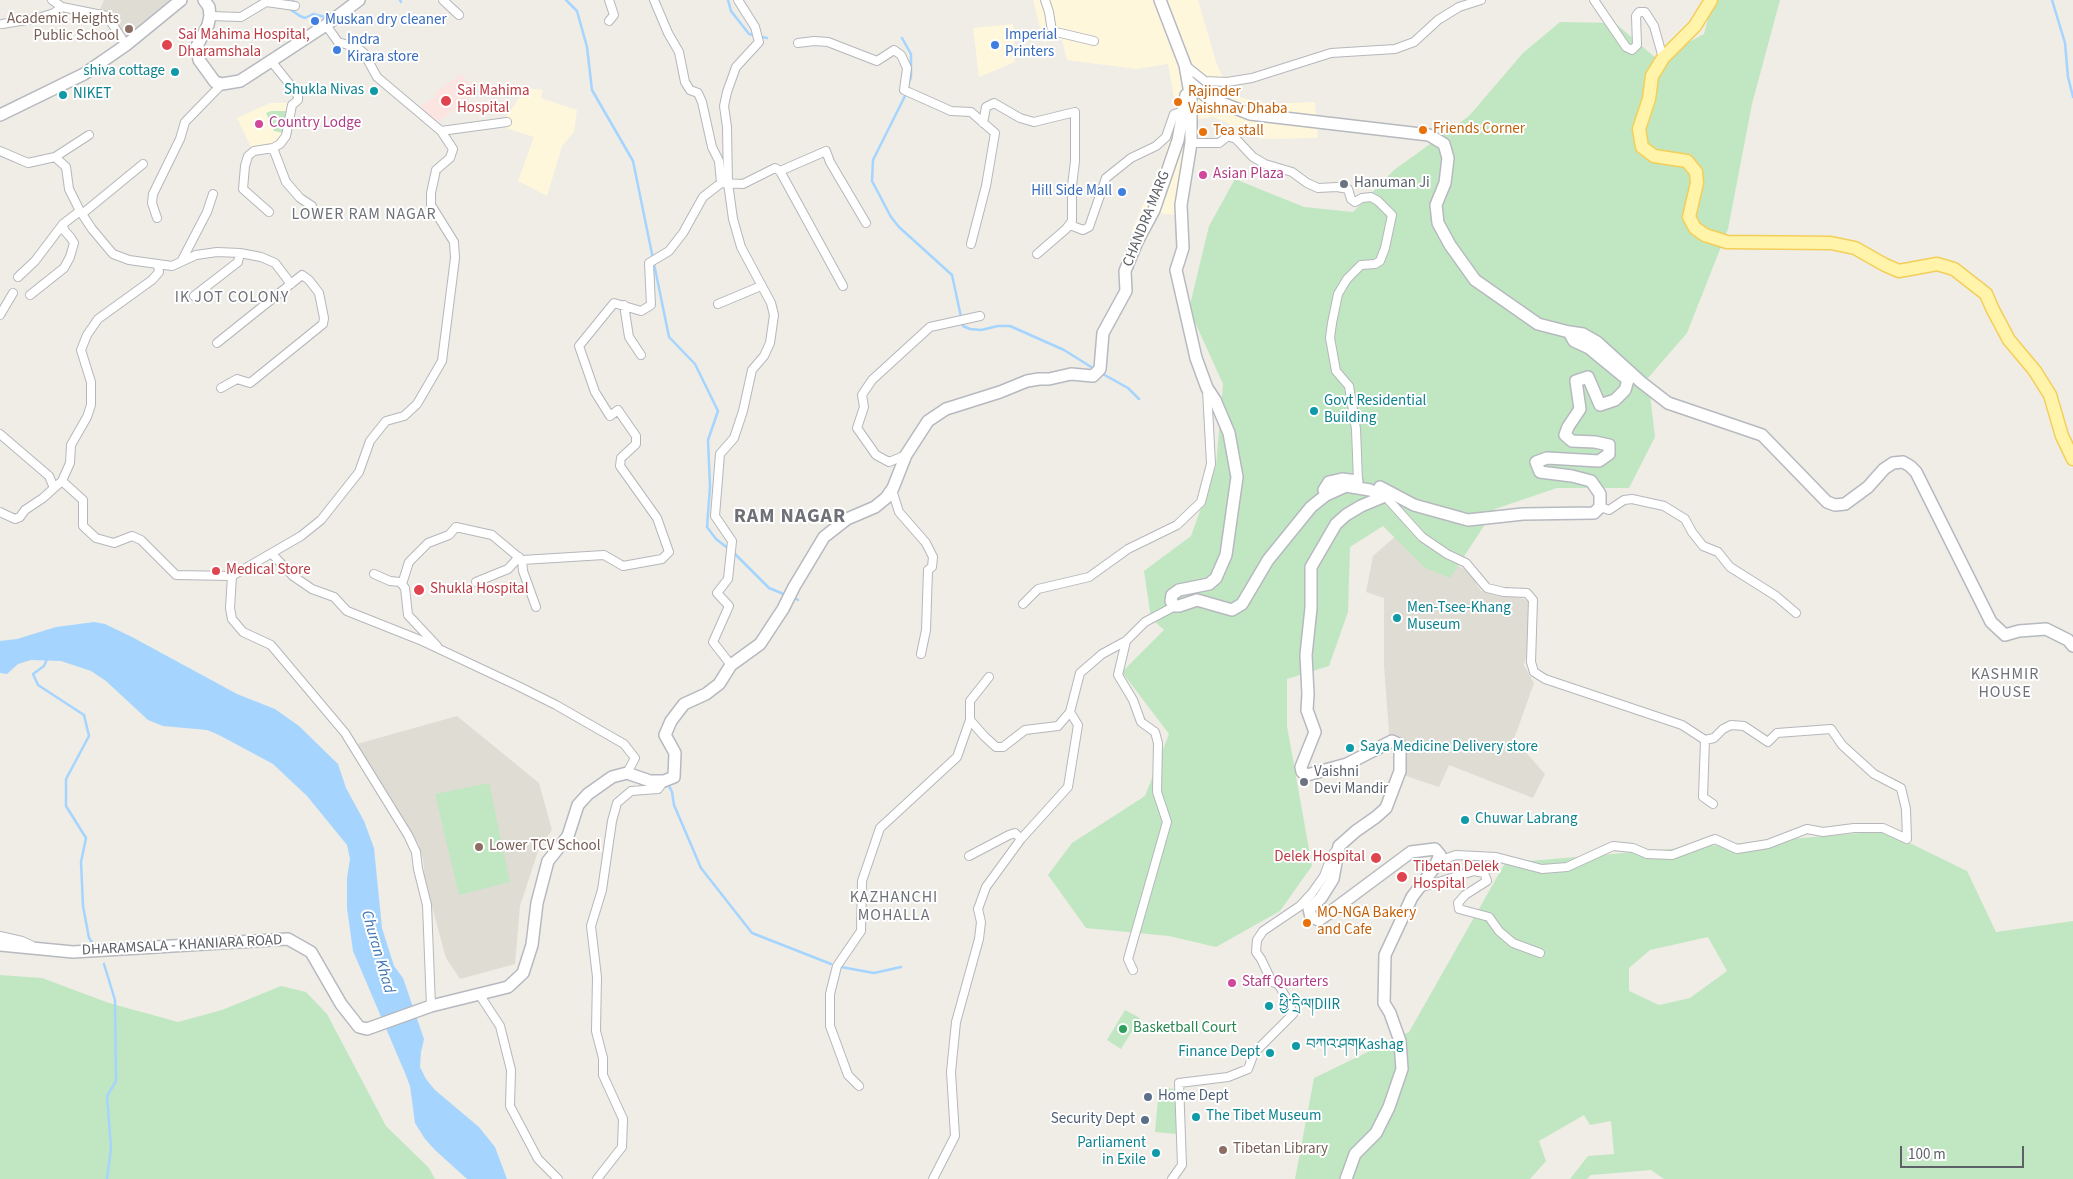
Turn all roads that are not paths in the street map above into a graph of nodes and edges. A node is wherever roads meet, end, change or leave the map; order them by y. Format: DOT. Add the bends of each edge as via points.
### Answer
graph roads {
  1 [pos="52,0"];
  2 [pos="180,0"];
  3 [pos="204,0"];
  4 [pos="359,0"];
  5 [pos="443,0"];
  6 [pos="609,0"];
  7 [pos="654,0"];
  8 [pos="738,0"];
  9 [pos="1045,0"];
  10 [pos="1160,0"];
  11 [pos="1482,0"];
  12 [pos="1594,0"];
  13 [pos="1712,0"];
  14 [pos="265,1"];
  15 [pos="295,6"];
  16 [pos="62,7"];
  17 [pos="459,15"];
  18 [pos="210,16"];
  19 [pos="609,21"];
  20 [pos="1,23"];
  21 [pos="326,25"];
  22 [pos="0,32"];
  23 [pos="1094,41"];
  24 [pos="798,43"];
  25 [pos="126,45"];
  26 [pos="1663,58"];
  27 [pos="271,61"];
  28 [pos="1185,65"];
  29 [pos="1188,81"];
  30 [pos="222,84"];
  31 [pos="1182,110"];
  32 [pos="0,115"];
  33 [pos="507,122"];
  34 [pos="983,123"];
  35 [pos="441,132"];
  36 [pos="89,135"];
  37 [pos="1191,143"];
  38 [pos="273,148"];
  39 [pos="0,151"];
  40 [pos="56,157"];
  41 [pos="143,164"];
  42 [pos="780,171"];
  43 [pos="725,183"];
  44 [pos="213,194"];
  45 [pos="269,212"];
  46 [pos="81,213"];
  47 [pos="314,214"];
  48 [pos="158,218"];
  49 [pos="866,223"];
  50 [pos="63,224"];
  51 [pos="1070,224"];
  52 [pos="971,244"];
  53 [pos="240,253"];
  54 [pos="1037,254"];
  55 [pos="182,262"];
  56 [pos="158,265"];
  57 [pos="18,277"];
  58 [pos="291,284"];
  59 [pos="761,286"];
  60 [pos="843,286"];
  61 [pos="13,293"];
  62 [pos="30,295"];
  63 [pos="194,296"];
  64 [pos="718,304"];
  65 [pos="624,305"];
  66 [pos="0,315"];
  67 [pos="980,316"];
  68 [pos="1569,332"];
  69 [pos="218,343"];
  70 [pos="641,355"];
  71 [pos="220,388"];
  72 [pos="1207,388"];
  73 [pos="0,434"];
  74 [pos="906,455"];
  75 [pos="2073,459"];
  76 [pos="1358,481"];
  77 [pos="62,482"];
  78 [pos="54,488"];
  79 [pos="892,490"];
  80 [pos="1326,495"];
  81 [pos="1384,496"];
  82 [pos="1600,507"];
  83 [pos="0,512"];
  84 [pos="272,554"];
  85 [pos="521,558"];
  86 [pos="374,574"];
  87 [pos="232,576"];
  88 [pos="476,582"];
  89 [pos="402,584"];
  90 [pos="1023,604"];
  91 [pos="536,606"];
  92 [pos="1175,606"];
  93 [pos="1796,613"];
  94 [pos="1126,641"];
  95 [pos="2073,646"];
  96 [pos="443,652"];
  97 [pos="921,654"];
  98 [pos="731,665"];
  99 [pos="989,677"];
  100 [pos="1070,712"];
  101 [pos="970,720"];
  102 [pos="1705,740"];
  103 [pos="627,773"];
  104 [pos="664,781"];
  105 [pos="1713,804"];
  106 [pos="1021,839"];
  107 [pos="1339,846"];
  108 [pos="969,856"];
  109 [pos="1438,861"];
  110 [pos="1419,888"];
  111 [pos="0,936"];
  112 [pos="0,945"];
  113 [pos="42,950"];
  114 [pos="1540,953"];
  115 [pos="1133,970"];
  116 [pos="479,994"];
  117 [pos="431,1006"];
  118 [pos="859,1086"];
  119 [pos="558,1179"];
  120 [pos="596,1179"];
  121 [pos="933,1179"];
  122 [pos="1172,1179"];
  123 [pos="1346,1179"];
  1 -- 16 [label="street"];
  2 -- 25 [label="street"];
  3 -- 18 [label="street"];
  4 -- 21 [label="street"];
  5 -- 17 [label="street"];
  6 -- 19 [label="street" via="614,15"];
  7 -- 43 [label="street" via="679,52 685,82 690,90 698,93 702,102 712,147"];
  8 -- 43 [label="street" via="755,27 759,42 736,67 727,92 724,106 727,127"];
  9 -- 23 [label="street" via="1052,31"];
  10 -- 28 [label="street"];
  11 -- 28 [label="street" via="1459,6 1414,42 1395,49 1331,53 1252,78 1227,82 1205,81"];
  12 -- 26 [label="street" via="1626,47 1632,50 1637,44 1636,16 1645,12 1654,26"];
  13 -- 26 [label="main road" via="1695,26"];
  14 -- 15 [label="street"];
  14 -- 18 [label="street" via="241,17"];
  16 -- 20 [label="street" via="39,18"];
  16 -- 25 [label="street" via="107,16"];
  18 -- 30 [label="street" via="197,46 199,60 215,82"];
  20 -- 22 [label="street"];
  21 -- 27 [label="street"];
  21 -- 35 [label="street" via="338,42 364,53 377,76"];
  24 -- 34 [label="street" via="828,42 877,61 894,50 901,55 907,68 904,90 951,111 971,112"];
  25 -- 32 [label="street" via="84,74"];
  26 -- 75 [label="main road" via="1652,76 1649,99 1639,129 1642,147 1654,156 1687,161 1696,172 1697,183 1689,216 1695,228 1727,242 1831,242 1855,248 1900,271 1936,264 1954,268 1986,294 2009,340 2050,395 2062,436"];
  27 -- 30 [label="street" via="240,81"];
  27 -- 38 [label="street" via="298,96 292,105 286,136"];
  28 -- 29 [label="street"];
  29 -- 31 [label="street, CHANDRA MARG"];
  29 -- 37 [label="street"];
  29 -- 68 [label="street" via="1207,97 1250,114 1429,135 1444,144 1448,158 1445,183 1436,205 1438,223 1450,245 1476,280 1538,324"];
  30 -- 48 [label="street" via="186,122 153,194 152,203"];
  31 -- 51 [label="street" via="1174,114 1166,137 1156,146 1131,158 1106,178 1089,227 1083,230"];
  31 -- 74 [label="street, CHANDRA MARG" via="1178,140 1154,210 1125,270 1126,291 1103,333 1096,373 1027,381 946,409 928,421"];
  33 -- 35 [label="street"];
  34 -- 51 [label="street" via="986,107 994,103 1034,122 1075,112"];
  34 -- 52 [label="street" via="995,133"];
  35 -- 84 [label="street" via="453,149 450,158 436,170 431,205 454,242 455,258 442,361 417,404 404,416 386,421 370,441 359,472 321,520"];
  36 -- 40 [label="street"];
  37 -- 72 [label="street" via="1181,205 1183,248 1176,270 1190,337"];
  37 -- 76 [label="street" via="1219,143 1228,136 1265,164 1292,172 1318,188 1348,189 1351,200 1355,202 1370,197 1378,200 1392,215 1380,260 1375,264 1361,265 1338,294 1330,338 1336,371 1349,386 1356,429"];
  38 -- 45 [label="street" via="254,151 248,156 243,189"];
  38 -- 47 [label="street" via="286,182 312,206"];
  39 -- 40 [label="street" via="28,163"];
  40 -- 46 [label="street" via="66,167 68,189"];
  41 -- 46 [label="street"];
  42 -- 43 [label="street" via="775,168 743,184"];
  42 -- 49 [label="street" via="826,151"];
  42 -- 60 [label="street"];
  43 -- 59 [label="street" via="741,247"];
  43 -- 65 [label="street" via="703,197 669,251 649,263 651,304 641,310"];
  44 -- 55 [label="street"];
  46 -- 50 [label="street"];
  46 -- 56 [label="street" via="113,254"];
  50 -- 57 [label="street" via="35,261"];
  50 -- 62 [label="street" via="74,243 70,257 64,268"];
  51 -- 54 [label="street"];
  53 -- 55 [label="street" via="196,255"];
  53 -- 58 [label="street" via="275,263"];
  53 -- 63 [label="street" via="238,262"];
  55 -- 56 [label="street" via="172,266"];
  56 -- 77 [label="street" via="158,272 152,280 98,319 80,350 91,382 91,405 71,445 70,463"];
  58 -- 69 [label="street"];
  58 -- 71 [label="street" via="302,275 309,280 319,293 323,324 250,383 237,379"];
  59 -- 64 [label="street"];
  59 -- 98 [label="street" via="774,315 770,343 752,370 734,438 720,454 715,516 732,541 728,579 717,593 729,606 713,642"];
  61 -- 66 [label="street"];
  65 -- 70 [label="street" via="629,337"];
  65 -- 85 [label="street" via="614,303 579,346 595,392 610,416 618,410 636,436 636,444 622,458 620,466 656,518 669,552 662,559 623,566 604,555"];
  67 -- 74 [label="street" via="930,327 872,380 862,395 864,407 857,428 876,455 889,462"];
  68 -- 82 [label="street" via="1574,341 1589,348 1628,380 1625,390 1615,400 1600,405 1588,377 1576,381 1580,409 1565,435 1572,441 1609,445 1609,454 1599,461 1547,458 1536,462 1540,472 1591,481 1600,494"];
  68 -- 95 [label="street" via="1583,334 1597,342 1640,382 1668,402 1762,435 1827,502 1845,504 1868,488 1893,463 1903,462 1910,466 1916,472 1991,622 2004,635 2046,629"];
  72 -- 90 [label="street" via="1211,464 1201,502 1177,525 1128,549 1090,577 1038,588"];
  72 -- 92 [label="street" via="1229,433 1237,477 1236,492 1226,555 1216,578 1209,584 1179,590 1172,595 1171,601"];
  73 -- 78 [label="street" via="48,476"];
  74 -- 79 [label="street, CHANDRA MARG"];
  76 -- 80 [label="street" via="1342,479 1329,482 1324,490"];
  76 -- 82 [label="street" via="1373,483 1414,505 1468,520 1523,514 1594,513"];
  77 -- 78 [label="street"];
  77 -- 87 [label="street" via="83,500 83,526 96,538 114,543 132,536 141,540 176,574"];
  78 -- 83 [label="street" via="20,517 15,519"];
  79 -- 97 [label="street" via="899,512 926,543 933,557 932,567 928,570 926,630"];
  79 -- 98 [label="street, CHANDRA MARG" via="875,507 847,519 824,537 760,644"];
  80 -- 81 [label="street" via="1346,486"];
  80 -- 92 [label="street" via="1311,507 1268,560 1242,604 1232,610 1197,600"];
  81 -- 102 [label="street" via="1422,537 1466,563 1488,588 1527,593 1533,600 1531,662 1534,672 1545,679 1682,725"];
  81 -- 107 [label="street" via="1361,506 1336,524 1311,567 1306,710 1315,732 1301,766 1302,772 1307,775 1347,764 1392,741 1400,745 1400,771 1386,808"];
  82 -- 93 [label="street" via="1609,510 1624,500 1632,499 1664,506 1685,519 1702,546 1718,552 1730,567 1776,596"];
  84 -- 87 [label="street"];
  84 -- 96 [label="street" via="293,576 312,589 334,597 347,611"];
  85 -- 88 [label="street" via="508,569"];
  85 -- 89 [label="street" via="492,535 456,527 448,535 428,543 409,562"];
  85 -- 91 [label="street"];
  86 -- 89 [label="street"];
  87 -- 117 [label="street" via="232,619 244,632 271,645 345,733 412,843 427,905"];
  89 -- 96 [label="street" via="408,615"];
  92 -- 94 [label="street" via="1145,622"];
  94 -- 100 [label="street" via="1102,654 1080,673"];
  94 -- 115 [label="street" via="1118,675 1141,722 1155,732 1158,743 1157,792 1167,822 1128,959"];
  96 -- 103 [label="street" via="556,705 624,744 634,758"];
  98 -- 104 [label="street" via="719,684 684,704 671,721 665,735 675,753 674,777"];
  99 -- 101 [label="street" via="970,701"];
  100 -- 101 [label="street" via="1058,726 1025,730 1004,747 996,746"];
  100 -- 106 [label="street" via="1078,725 1068,787"];
  101 -- 118 [label="street" via="957,758 880,828 862,881 860,931 837,966 830,994 830,1026 848,1075"];
  102 -- 105 [label="street" via="1703,797"];
  102 -- 109 [label="street" via="1714,738 1722,728 1731,725 1744,726 1768,742 1776,733 1831,729 1842,745 1874,774 1901,788 1906,809 1907,839 1883,828 1823,832 1806,829 1768,844 1737,849 1716,839 1672,855 1647,854 1633,848 1613,846 1567,866 1542,869 1496,858 1456,855"];
  103 -- 104 [label="street" via="650,782"];
  103 -- 116 [label="street, DHARAMSALA - KHANIARA ROAD" via="612,776 578,805 568,836 548,861 537,903 532,945 523,974 508,987"];
  104 -- 120 [label="street" via="658,789 631,791 617,803 602,890 591,926 597,977 596,1031 603,1058 603,1075 622,1119 622,1147"];
  106 -- 108 [label="street" via="1015,833 1009,834"];
  106 -- 121 [label="street" via="986,888 978,909 981,922 979,939 956,1022 950,1072 956,1136"];
  107 -- 109 [label="street" via="1333,879 1309,909 1311,917 1319,920 1411,852 1435,849 1440,855"];
  107 -- 122 [label="street" via="1312,893 1300,906 1263,931 1257,940 1256,952 1272,982 1280,987 1289,1002 1293,1014 1254,1054 1248,1069 1216,1079 1179,1083 1182,1165"];
  109 -- 110 [label="street"];
  110 -- 114 [label="street" via="1474,871 1484,873 1487,881 1466,895 1458,903 1459,909 1489,917 1513,943"];
  110 -- 123 [label="street" via="1385,955 1384,1003 1400,1041 1402,1069 1376,1133 1355,1154"];
  111 -- 113 [label="street"];
  112 -- 113 [label="street, DHARAMSALA - KHANIARA ROAD"];
  113 -- 117 [label="street, DHARAMSALA - KHANIARA ROAD" via="95,952 288,939 311,952 341,1004 359,1027 367,1029"];
  116 -- 117 [label="street, DHARAMSALA - KHANIARA ROAD"];
  116 -- 119 [label="street" via="500,1026 511,1070 510,1106 538,1159"];
}
